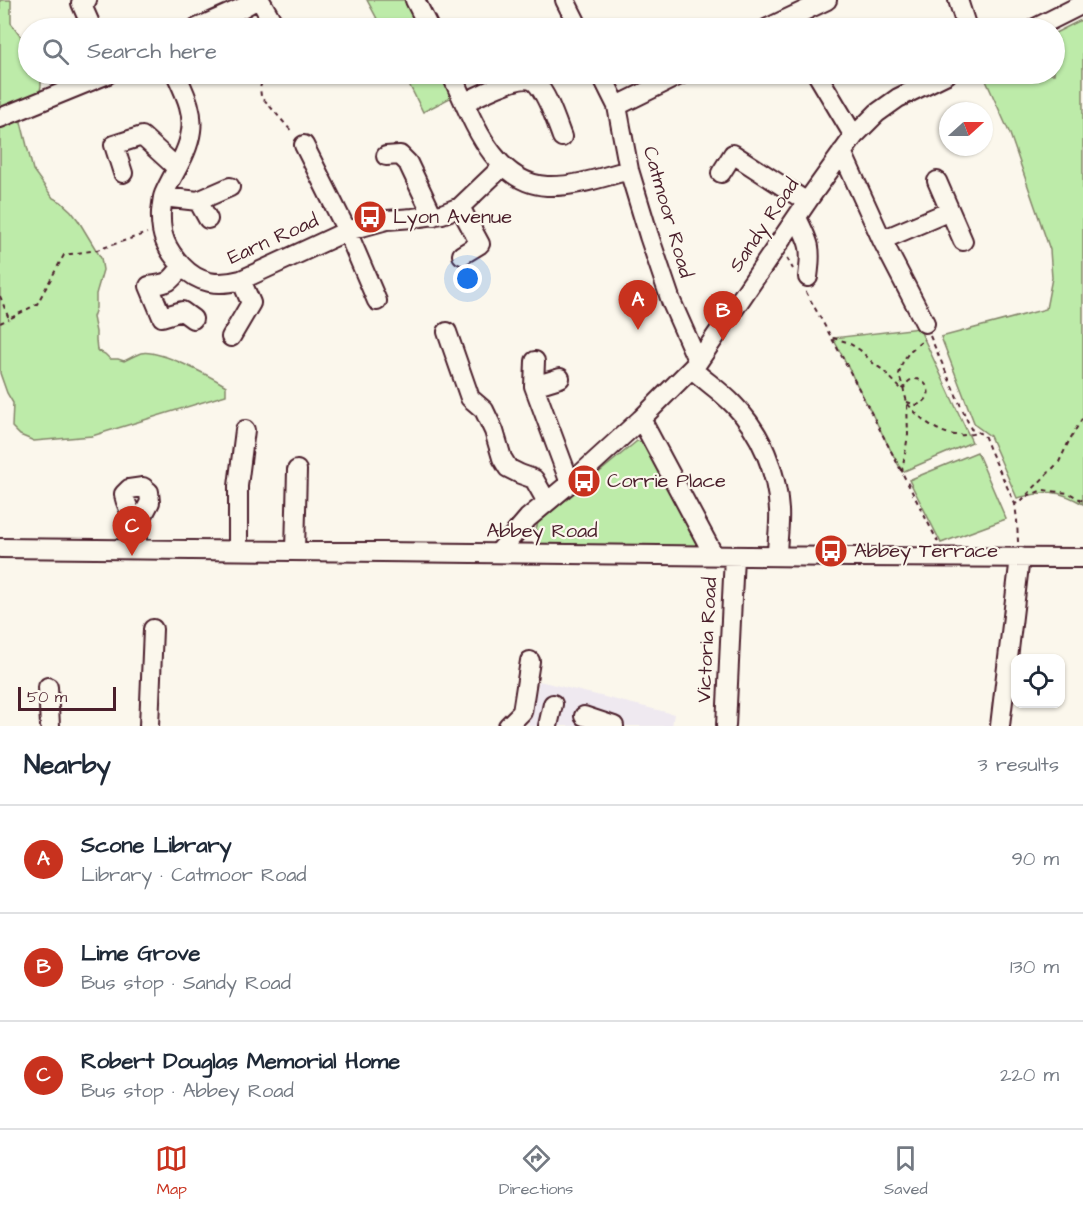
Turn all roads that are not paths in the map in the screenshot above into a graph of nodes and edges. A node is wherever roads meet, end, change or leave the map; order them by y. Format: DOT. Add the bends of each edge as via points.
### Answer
graph roads {
  1 [pos="87,0"];
  2 [pos="258,0"];
  3 [pos="416,0"];
  4 [pos="565,0"];
  5 [pos="827,0"];
  6 [pos="958,0"];
  7 [pos="1079,4"];
  8 [pos="223,8"];
  9 [pos="88,18"];
  10 [pos="210,18"];
  11 [pos="270,18"];
  12 [pos="424,18"];
  13 [pos="574,18"];
  14 [pos="798,18"];
  15 [pos="964,18"];
  16 [pos="1053,18"];
  17 [pos="83,84"];
  18 [pos="181,84"];
  19 [pos="456,84"];
  20 [pos="507,84"];
  21 [pos="536,84"];
  22 [pos="606,84"];
  23 [pos="662,84"];
  24 [pos="823,84"];
  25 [pos="927,84"];
  26 [pos="465,102"];
  27 [pos="617,106"];
  28 [pos="0,118"];
  29 [pos="854,136"];
  30 [pos="562,137"];
  31 [pos="304,145"];
  32 [pos="842,152"];
  33 [pos="386,156"];
  34 [pos="502,166"];
  35 [pos="177,168"];
  36 [pos="629,170"];
  37 [pos="123,173"];
  38 [pos="721,173"];
  39 [pos="937,181"];
  40 [pos="230,187"];
  41 [pos="163,197"];
  42 [pos="198,201"];
  43 [pos="807,202"];
  44 [pos="460,207"];
  45 [pos="950,211"];
  46 [pos="433,216"];
  47 [pos="797,218"];
  48 [pos="208,219"];
  49 [pos="347,231"];
  50 [pos="882,240"];
  51 [pos="963,242"];
  52 [pos="462,255"];
  53 [pos="182,266"];
  54 [pos="241,280"];
  55 [pos="803,280"];
  56 [pos="377,301"];
  57 [pos="193,319"];
  58 [pos="928,329"];
  59 [pos="447,332"];
  60 [pos="231,337"];
  61 [pos="535,361"];
  62 [pos="695,365"];
  63 [pos="560,378"];
  64 [pos="534,386"];
  65 [pos="641,419"];
  66 [pos="244,430"];
  67 [pos="297,470"];
  68 [pos="570,483"];
  69 [pos="547,502"];
  70 [pos="528,518"];
  71 [pos="0,548"];
  72 [pos="238,550"];
  73 [pos="295,551"];
  74 [pos="498,553"];
  75 [pos="537,553"];
  76 [pos="712,555"];
  77 [pos="734,556"];
  78 [pos="777,556"];
  79 [pos="1020,558"];
  80 [pos="1083,558"];
  81 [pos="153,629"];
  82 [pos="530,661"];
  83 [pos="48,687"];
  84 [pos="553,704"];
  85 [pos="584,716"];
  86 [pos="50,726"];
  87 [pos="149,726"];
  88 [pos="508,726"];
  89 [pos="548,726"];
  90 [pos="614,726"];
  91 [pos="726,726"];
  92 [pos="1000,726"];
  1 -- 9 [label="street" via="81,3"];
  2 -- 8 [label="street" via="242,8"];
  2 -- 11 [label="street"];
  3 -- 12 [label="street"];
  4 -- 13 [label="street"];
  5 -- 14 [label="street"];
  6 -- 15 [label="street"];
  7 -- 16 [label="street"];
  8 -- 10 [label="street"];
  17 -- 28 [label="street"];
  18 -- 35 [label="street, Earn Road" via="192,129"];
  19 -- 26 [label="street"];
  20 -- 26 [label="street"];
  21 -- 30 [label="street" via="549,102"];
  22 -- 27 [label="street, Catmoor Road"];
  23 -- 27 [label="street"];
  24 -- 29 [label="street"];
  25 -- 29 [label="street, Sandy Road" via="877,113"];
  26 -- 34 [label="street" via="484,143"];
  27 -- 36 [label="street, Catmoor Road"];
  29 -- 32 [label="street, Sandy Road"];
  31 -- 49 [label="street"];
  32 -- 43 [label="street, Sandy Road"];
  32 -- 50 [label="street"];
  33 -- 46 [label="street" via="400,155 408,163"];
  34 -- 36 [label="street" via="521,179 545,186"];
  34 -- 44 [label="street, Earn Road"];
  35 -- 37 [label="street" via="142,136 114,145"];
  35 -- 41 [label="street, Earn Road"];
  36 -- 62 [label="street, Catmoor Road"];
  38 -- 43 [label="street" via="733,154"];
  39 -- 45 [label="street"];
  40 -- 42 [label="street"];
  41 -- 42 [label="street"];
  41 -- 53 [label="street, Earn Road" via="161,229 167,246"];
  42 -- 48 [label="street"];
  43 -- 47 [label="street, Sandy Road"];
  44 -- 46 [label="street, Earn Road"];
  44 -- 52 [label="street" via="480,244"];
  45 -- 50 [label="street"];
  45 -- 51 [label="street"];
  46 -- 49 [label="street, Earn Road" via="387,220"];
  47 -- 55 [label="street" via="811,254"];
  47 -- 62 [label="street, Sandy Road"];
  49 -- 54 [label="street, Earn Road"];
  49 -- 56 [label="street"];
  50 -- 58 [label="street"];
  53 -- 54 [label="street, Earn Road" via="213,284"];
  53 -- 57 [label="street" via="172,280 150,286 162,317 182,311"];
  54 -- 60 [label="street" via="251,303"];
  59 -- 69 [label="street" via="470,398 484,410 502,458 508,468 534,479"];
  61 -- 64 [label="street"];
  62 -- 65 [label="street, Sandy Road"];
  62 -- 78 [label="street" via="746,418 763,447 778,495"];
  63 -- 64 [label="street"];
  64 -- 68 [label="street"];
  65 -- 68 [label="street, Sandy Road"];
  65 -- 76 [label="street"];
  66 -- 72 [label="street" via="238,486"];
  67 -- 73 [label="street"];
  68 -- 69 [label="street, Sandy Road"];
  69 -- 70 [label="street, Sandy Road"];
  70 -- 74 [label="street, Sandy Road"];
  70 -- 75 [label="street"];
  71 -- 72 [label="street, Abbey Road" via="137,541"];
  72 -- 73 [label="street, Abbey Road"];
  73 -- 74 [label="street, Abbey Road"];
  74 -- 75 [label="street, Abbey Road"];
  75 -- 76 [label="street, Abbey Road"];
  76 -- 77 [label="street, Abbey Road"];
  77 -- 78 [label="street, Abbey Road"];
  77 -- 91 [label="street, Victoria Road"];
  78 -- 79 [label="street, Abbey Road"];
  79 -- 80 [label="street, Abbey Road"];
  79 -- 92 [label="street"];
  81 -- 87 [label="street"];
  82 -- 88 [label="street" via="522,712"];
  83 -- 86 [label="street"];
  84 -- 89 [label="street"];
  85 -- 90 [label="street"];
}
